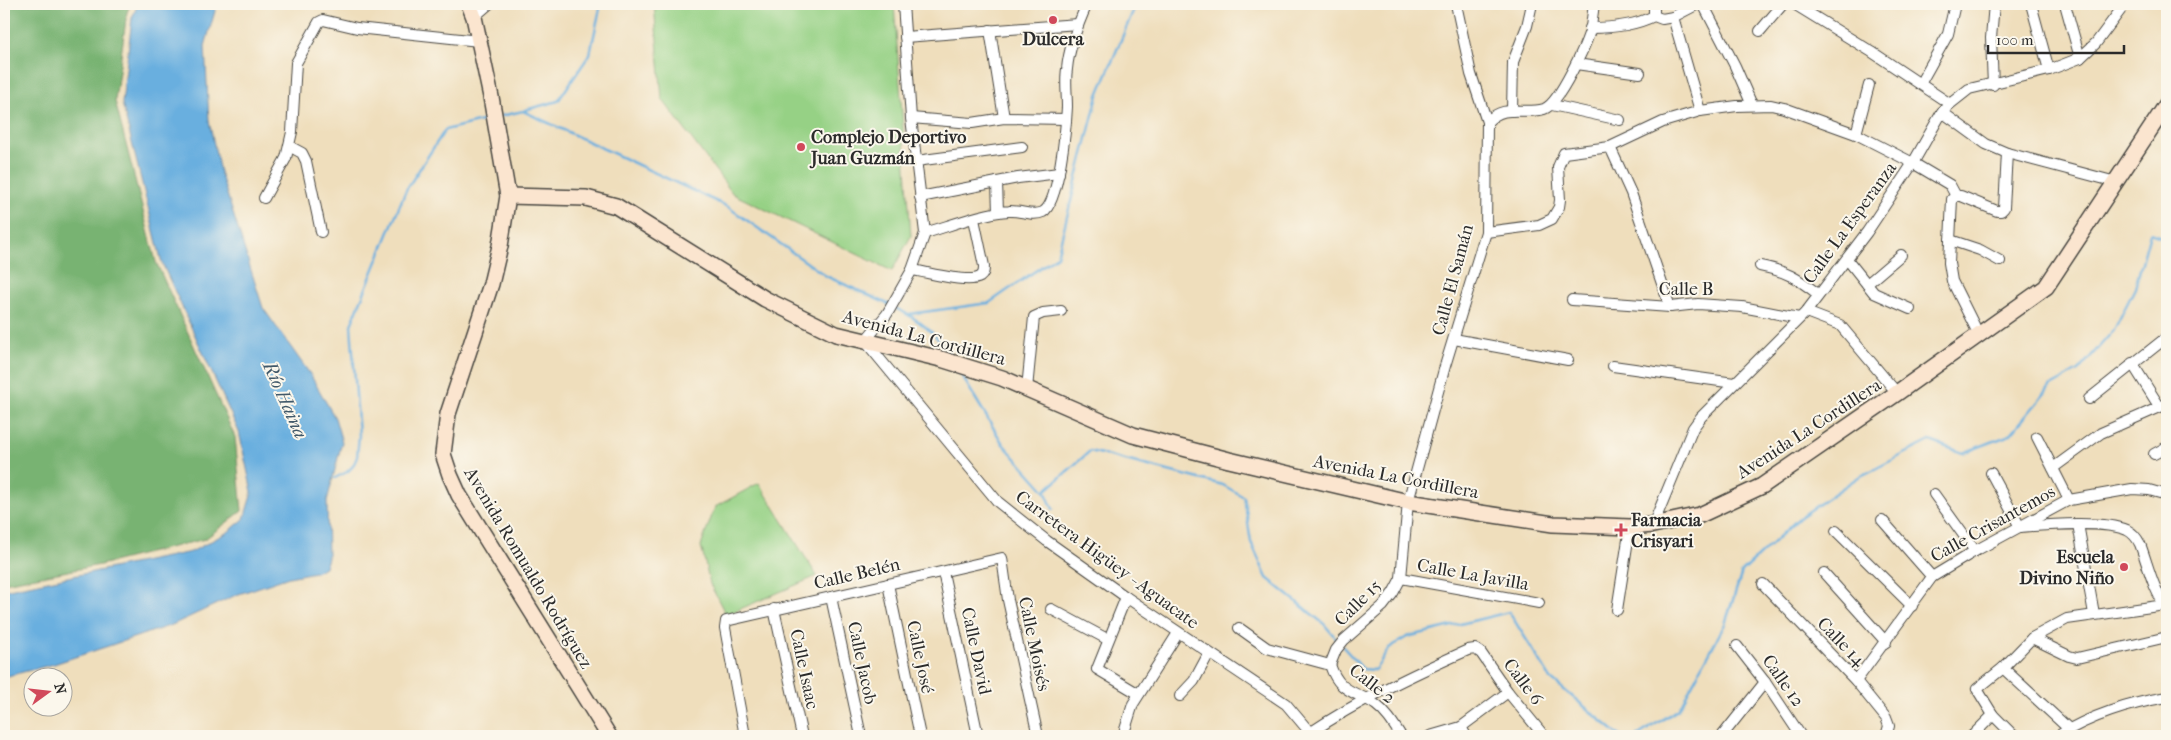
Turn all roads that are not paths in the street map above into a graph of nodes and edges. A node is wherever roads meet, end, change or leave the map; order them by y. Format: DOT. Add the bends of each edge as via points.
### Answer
graph roads {
  1 [pos="489,4"];
  2 [pos="903,4"];
  3 [pos="1087,4"];
  4 [pos="1456,4"];
  5 [pos="1532,4"];
  6 [pos="1594,4"];
  7 [pos="1654,4"];
  8 [pos="1698,4"];
  9 [pos="1703,4"];
  10 [pos="1783,4"];
  11 [pos="1794,4"];
  12 [pos="1955,4"];
  13 [pos="1994,4"];
  14 [pos="2031,4"];
  15 [pos="2064,4"];
  16 [pos="2125,4"];
  17 [pos="472,10"];
  18 [pos="1654,16"];
  19 [pos="1673,17"];
  20 [pos="1078,24"];
  21 [pos="1590,28"];
  22 [pos="990,30"];
  23 [pos="1760,31"];
  24 [pos="905,37"];
  25 [pos="479,41"];
  26 [pos="2080,58"];
  27 [pos="1576,64"];
  28 [pos="2049,70"];
  29 [pos="1640,73"];
  30 [pos="1920,84"];
  31 [pos="1993,85"];
  32 [pos="1869,86"];
  33 [pos="1950,104"];
  34 [pos="2167,104"];
  35 [pos="1552,105"];
  36 [pos="1752,105"];
  37 [pos="1512,111"];
  38 [pos="1700,112"];
  39 [pos="1942,112"];
  40 [pos="911,118"];
  41 [pos="1004,118"];
  42 [pos="1066,120"];
  43 [pos="1620,120"];
  44 [pos="1487,122"];
  45 [pos="1856,134"];
  46 [pos="289,146"];
  47 [pos="1022,147"];
  48 [pos="1610,147"];
  49 [pos="2007,152"];
  50 [pos="916,161"];
  51 [pos="1913,163"];
  52 [pos="1059,173"];
  53 [pos="997,182"];
  54 [pos="2116,182"];
  55 [pos="508,196"];
  56 [pos="1956,196"];
  57 [pos="920,197"];
  58 [pos="264,198"];
  59 [pos="998,212"];
  60 [pos="974,219"];
  61 [pos="321,232"];
  62 [pos="1486,232"];
  63 [pos="925,233"];
  64 [pos="1950,240"];
  65 [pos="1901,255"];
  66 [pos="1846,259"];
  67 [pos="2000,261"];
  68 [pos="1760,266"];
  69 [pos="912,270"];
  70 [pos="1867,284"];
  71 [pos="1818,294"];
  72 [pos="1572,300"];
  73 [pos="1670,307"];
  74 [pos="1910,309"];
  75 [pos="1061,311"];
  76 [pos="1802,315"];
  77 [pos="1979,335"];
  78 [pos="2167,337"];
  79 [pos="1454,339"];
  80 [pos="864,341"];
  81 [pos="1568,360"];
  82 [pos="2132,363"];
  83 [pos="1613,366"];
  84 [pos="1734,383"];
  85 [pos="1027,389"];
  86 [pos="1897,393"];
  87 [pos="2088,399"];
  88 [pos="2163,405"];
  89 [pos="2037,437"];
  90 [pos="2167,447"];
  91 [pos="2154,454"];
  92 [pos="2053,468"];
  93 [pos="1991,473"];
  94 [pos="1934,494"];
  95 [pos="2167,495"];
  96 [pos="2069,500"];
  97 [pos="1408,502"];
  98 [pos="1882,520"];
  99 [pos="2078,524"];
  100 [pos="1653,525"];
  101 [pos="1630,527"];
  102 [pos="2020,527"];
  103 [pos="1836,531"];
  104 [pos="1975,551"];
  105 [pos="1002,558"];
  106 [pos="943,572"];
  107 [pos="1824,573"];
  108 [pos="1932,577"];
  109 [pos="1401,578"];
  110 [pos="888,584"];
  111 [pos="1763,584"];
  112 [pos="831,597"];
  113 [pos="1126,597"];
  114 [pos="1539,603"];
  115 [pos="1912,606"];
  116 [pos="2166,607"];
  117 [pos="1052,609"];
  118 [pos="774,610"];
  119 [pos="1617,610"];
  120 [pos="2094,614"];
  121 [pos="1240,628"];
  122 [pos="1178,633"];
  123 [pos="2167,637"];
  124 [pos="2032,638"];
  125 [pos="1107,639"];
  126 [pos="1886,642"];
  127 [pos="1737,646"];
  128 [pos="1209,653"];
  129 [pos="1330,664"];
  130 [pos="2003,668"];
  131 [pos="1856,681"];
  132 [pos="1765,682"];
  133 [pos="1508,692"];
  134 [pos="1139,694"];
  135 [pos="1180,696"];
  136 [pos="2167,697"];
  137 [pos="1368,700"];
  138 [pos="1993,715"];
  139 [pos="1461,727"];
  140 [pos="2069,729"];
  141 [pos="1888,733"];
  142 [pos="1311,735"];
  143 [pos="609,736"];
  144 [pos="745,736"];
  145 [pos="802,736"];
  146 [pos="861,736"];
  147 [pos="920,736"];
  148 [pos="978,736"];
  149 [pos="1038,736"];
  150 [pos="1123,736"];
  151 [pos="1401,736"];
  152 [pos="1430,736"];
  153 [pos="1466,736"];
  154 [pos="1544,736"];
  155 [pos="1722,736"];
  156 [pos="1801,736"];
  157 [pos="1972,736"];
  158 [pos="2014,736"];
  159 [pos="2058,736"];
  1 -- 17 [label="street"];
  2 -- 24 [label="street"];
  3 -- 20 [label="street"];
  4 -- 44 [label="street, Calle El Samán" via="1471,74"];
  5 -- 37 [label="street" via="1513,62"];
  6 -- 21 [label="street"];
  7 -- 18 [label="street"];
  8 -- 19 [label="street"];
  9 -- 36 [label="street"];
  10 -- 23 [label="street"];
  11 -- 30 [label="street"];
  12 -- 30 [label="street" via="1948,34"];
  13 -- 31 [label="street" via="1991,38"];
  14 -- 28 [label="street"];
  15 -- 26 [label="street"];
  16 -- 26 [label="street, Calle La Esperanza" via="2096,43"];
  17 -- 25 [label="main road, Avenida Romualdo Rodríguez"];
  18 -- 19 [label="street" via="1662,19"];
  18 -- 21 [label="street" via="1642,22 1611,28"];
  19 -- 38 [label="street"];
  20 -- 22 [label="street"];
  20 -- 42 [label="street" via="1067,68"];
  21 -- 27 [label="street"];
  22 -- 24 [label="street"];
  22 -- 41 [label="street"];
  24 -- 40 [label="street"];
  25 -- 46 [label="street" via="319,22 296,63"];
  25 -- 55 [label="main road, Avenida Romualdo Rodríguez"];
  26 -- 28 [label="street, Calle La Esperanza"];
  27 -- 29 [label="street"];
  27 -- 35 [label="street"];
  28 -- 31 [label="street, Calle La Esperanza"];
  30 -- 33 [label="street"];
  31 -- 33 [label="street, Calle La Esperanza" via="1969,89"];
  32 -- 45 [label="street"];
  33 -- 39 [label="street, Calle La Esperanza"];
  34 -- 54 [label="main road, Avenida La Cordillera"];
  35 -- 37 [label="street" via="1544,109"];
  35 -- 43 [label="street"];
  36 -- 38 [label="street"];
  36 -- 45 [label="street" via="1784,108"];
  37 -- 44 [label="street" via="1495,114"];
  38 -- 48 [label="street" via="1664,122"];
  39 -- 49 [label="street" via="1986,144"];
  39 -- 51 [label="street, Calle La Esperanza"];
  40 -- 41 [label="street" via="972,123"];
  40 -- 50 [label="street"];
  41 -- 42 [label="street"];
  42 -- 52 [label="street"];
  44 -- 62 [label="street, Calle El Samán"];
  45 -- 51 [label="street"];
  46 -- 58 [label="street"];
  46 -- 61 [label="street" via="302,153 306,161"];
  47 -- 50 [label="street"];
  48 -- 62 [label="street" via="1564,153 1558,167 1559,207 1547,223"];
  48 -- 73 [label="street" via="1631,193"];
  49 -- 54 [label="street"];
  49 -- 56 [label="street" via="2004,208 2001,211"];
  50 -- 57 [label="street"];
  51 -- 56 [label="street" via="1950,185"];
  51 -- 66 [label="street, Calle La Esperanza"];
  52 -- 53 [label="street"];
  52 -- 59 [label="street" via="1052,202 1043,212"];
  53 -- 57 [label="street"];
  53 -- 59 [label="street"];
  54 -- 77 [label="main road, Avenida La Cordillera" via="2046,287"];
  55 -- 80 [label="main road, Avenida La Cordillera" via="586,198 616,206 765,300 836,334"];
  55 -- 143 [label="main road, Avenida Romualdo Rodríguez" via="491,284 448,414 442,454 459,495"];
  56 -- 64 [label="street" via="1952,199"];
  57 -- 63 [label="street"];
  59 -- 60 [label="street"];
  60 -- 63 [label="street"];
  60 -- 69 [label="street" via="984,266 981,276 961,278"];
  62 -- 79 [label="street, Calle El Samán"];
  63 -- 69 [label="street"];
  64 -- 67 [label="street"];
  64 -- 77 [label="street" via="1952,281"];
  65 -- 70 [label="street"];
  66 -- 70 [label="street"];
  66 -- 71 [label="street, Calle La Esperanza"];
  68 -- 71 [label="street" via="1788,273"];
  69 -- 80 [label="street" via="887,314"];
  70 -- 74 [label="street" via="1874,293"];
  71 -- 76 [label="street, Calle La Esperanza"];
  72 -- 73 [label="street, Calle B"];
  73 -- 76 [label="street, Calle B" via="1698,304"];
  75 -- 85 [label="street" via="1034,317"];
  76 -- 84 [label="street, Calle La Esperanza"];
  76 -- 86 [label="street, Calle B" via="1840,325"];
  77 -- 86 [label="main road, Avenida La Cordillera"];
  78 -- 82 [label="street"];
  79 -- 81 [label="street"];
  79 -- 97 [label="street, Calle El Samán"];
  80 -- 85 [label="main road, Avenida La Cordillera" via="942,358"];
  80 -- 113 [label="street, Carretera Higüey - Aguacate" via="998,502 1047,542"];
  82 -- 87 [label="street"];
  82 -- 88 [label="street"];
  83 -- 84 [label="street"];
  84 -- 100 [label="street, Calle La Esperanza" via="1693,428"];
  85 -- 97 [label="main road, Avenida La Cordillera" via="1133,435"];
  86 -- 100 [label="main road, Avenida La Cordillera" via="1762,486 1700,515"];
  88 -- 92 [label="street" via="2101,433"];
  89 -- 92 [label="street"];
  90 -- 91 [label="street"];
  92 -- 96 [label="street"];
  93 -- 102 [label="street"];
  94 -- 104 [label="street"];
  95 -- 96 [label="street, Calle Crisantemos" via="2132,489"];
  96 -- 102 [label="street, Calle Crisantemos"];
  97 -- 101 [label="main road, Avenida La Cordillera" via="1552,524"];
  97 -- 109 [label="street, Calle 15"];
  98 -- 108 [label="street"];
  99 -- 102 [label="street"];
  99 -- 116 [label="street" via="2119,528 2134,535"];
  99 -- 120 [label="street"];
  100 -- 101 [label="main road, Avenida La Cordillera"];
  101 -- 119 [label="street"];
  102 -- 104 [label="street, Calle Crisantemos"];
  103 -- 115 [label="street"];
  104 -- 108 [label="street, Calle Crisantemos"];
  105 -- 106 [label="street, Calle Belén"];
  105 -- 149 [label="street, Calle Moisés"];
  106 -- 110 [label="street, Calle Belén"];
  106 -- 148 [label="street, Calle David"];
  107 -- 126 [label="street"];
  108 -- 115 [label="street, Calle Crisantemos"];
  109 -- 114 [label="street, Calle La Javilla"];
  109 -- 129 [label="street, Calle 15" via="1383,606 1344,640"];
  110 -- 112 [label="street, Calle Belén"];
  110 -- 147 [label="street, Calle José"];
  111 -- 131 [label="street, Calle 14"];
  112 -- 118 [label="street, Calle Belén"];
  112 -- 146 [label="street, Calle Jacob"];
  113 -- 122 [label="street, Carretera Higüey - Aguacate"];
  113 -- 125 [label="street"];
  115 -- 126 [label="street, Calle Crisantemos"];
  116 -- 120 [label="street"];
  117 -- 125 [label="street"];
  118 -- 144 [label="street, Calle Belén" via="726,621"];
  118 -- 145 [label="street, Calle Isaac"];
  120 -- 124 [label="street" via="2067,619"];
  121 -- 129 [label="street, Calle 2" via="1267,648"];
  122 -- 128 [label="street, Carretera Higüey - Aguacate"];
  122 -- 134 [label="street"];
  123 -- 124 [label="street" via="2077,658"];
  124 -- 130 [label="street"];
  125 -- 134 [label="street" via="1097,669"];
  126 -- 131 [label="street, Calle Crisantemos"];
  127 -- 132 [label="street, Calle 12"];
  128 -- 135 [label="street" via="1194,681"];
  128 -- 142 [label="street, Carretera Higüey - Aguacate" via="1286,704"];
  129 -- 137 [label="street, Calle 2" via="1347,691"];
  130 -- 138 [label="street" via="1977,689"];
  130 -- 140 [label="street"];
  131 -- 141 [label="street, Calle 14" via="1886,718"];
  132 -- 155 [label="street"];
  132 -- 156 [label="street, Calle 12"];
  133 -- 137 [label="street, Calle 6" via="1475,649 1413,674"];
  133 -- 139 [label="street"];
  133 -- 154 [label="street, Calle 6"];
  134 -- 150 [label="street"];
  136 -- 140 [label="street" via="2135,702"];
  137 -- 142 [label="street" via="1335,716"];
  137 -- 151 [label="street, Calle 2" via="1386,714"];
  138 -- 157 [label="street"];
  138 -- 158 [label="street"];
  139 -- 152 [label="street"];
  139 -- 153 [label="street"];
  140 -- 159 [label="street"];
}
